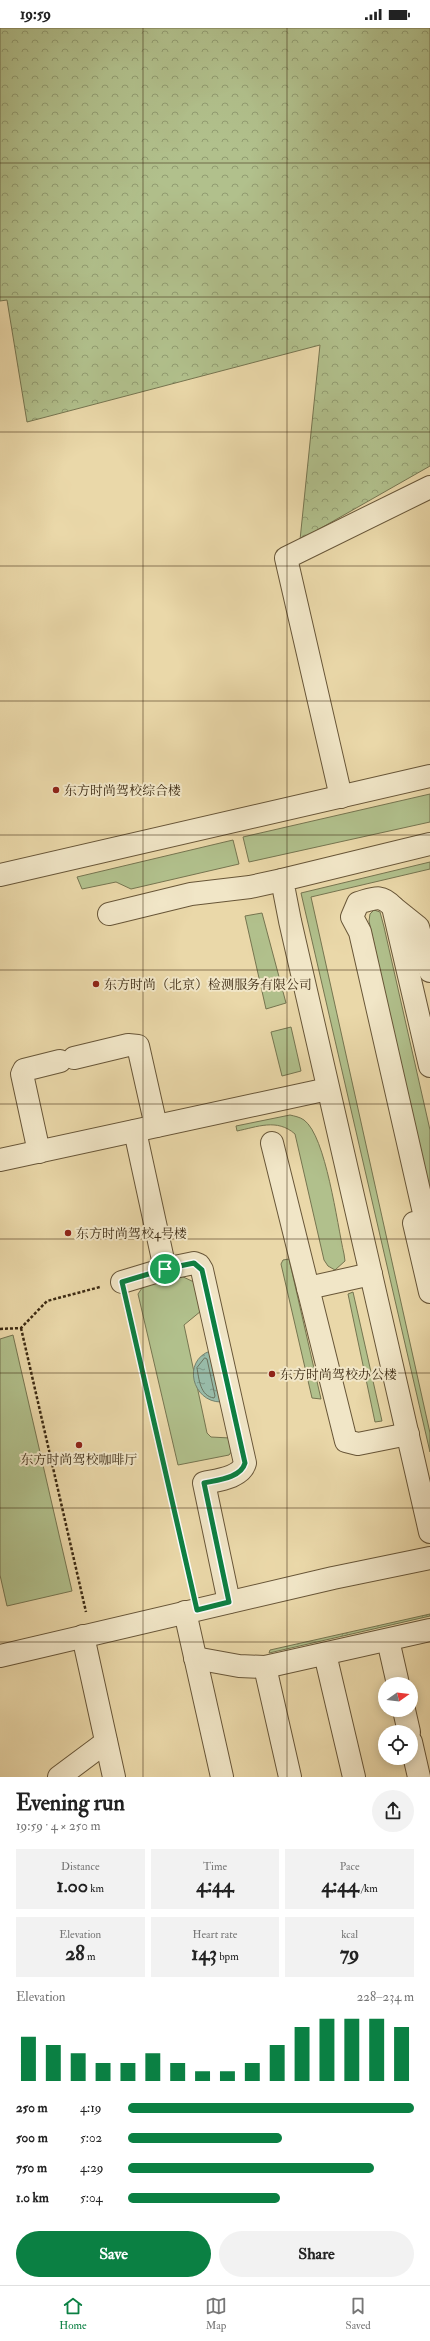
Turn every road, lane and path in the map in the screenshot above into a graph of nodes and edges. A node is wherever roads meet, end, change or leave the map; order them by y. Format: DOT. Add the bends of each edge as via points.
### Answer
graph roads {
  1 [pos="430,487"];
  2 [pos="430,776"];
  3 [pos="340,797"];
  4 [pos="430,844"];
  5 [pos="0,875"];
  6 [pos="282,880"];
  7 [pos="393,907"];
  8 [pos="109,914"];
  9 [pos="352,917"];
  10 [pos="430,971"];
  11 [pos="430,1066"];
  12 [pos="328,1089"];
  13 [pos="156,1126"];
  14 [pos="135,1131"];
  15 [pos="272,1143"];
  16 [pos="39,1152"];
  17 [pos="0,1160"];
  18 [pos="430,1239"];
  19 [pos="165,1269"];
  20 [pos="371,1274"];
  21 [pos="122,1282"];
  22 [pos="308,1288"];
  23 [pos="430,1292"];
  24 [pos="21,1328"];
  25 [pos="0,1329"];
  26 [pos="408,1434"];
  27 [pos="430,1532"];
  28 [pos="430,1558"];
  29 [pos="229,1602"];
  30 [pos="191,1611"];
  31 [pos="430,1630"];
  32 [pos="87,1635"];
  33 [pos="388,1640"];
  34 [pos="325,1654"];
  35 [pos="0,1656"];
  36 [pos="196,1658"];
  37 [pos="265,1667"];
  38 [pos="396,1677"];
  39 [pos="106,1742"];
  40 [pos="416,1765"];
  41 [pos="59,1777"];
  42 [pos="114,1777"];
  43 [pos="222,1777"];
  44 [pos="290,1777"];
  45 [pos="354,1777"];
  46 [pos="419,1777"];
  1 -- 3 [label="street" via="286,558"];
  2 -- 3 [label="street"];
  3 -- 5 [label="street"];
  4 -- 6 [label="street"];
  6 -- 8 [label="street" via="250,887 191,894"];
  6 -- 12 [label="street"];
  7 -- 9 [label="street" via="385,898 373,898 358,903"];
  7 -- 10 [label="street" via="418,927"];
  7 -- 11 [label="street"];
  9 -- 18 [label="street" via="360,932"];
  9 -- 23 [label="street" via="349,929 351,941"];
  12 -- 13 [label="street"];
  12 -- 20 [label="street"];
  13 -- 14 [label="street"];
  13 -- 16 [label="street" via="138,1046 128,1045 24,1070 20,1067"];
  14 -- 16 [label="street"];
  14 -- 19 [label="street"];
  15 -- 22 [label="street"];
  16 -- 17 [label="street"];
  19 -- 21 [label="street"];
  19 -- 29 [label="street" via="194,1263 202,1270 245,1463 244,1468 236,1474 204,1483"];
  20 -- 22 [label="street"];
  20 -- 26 [label="street"];
  21 -- 24 [label="path" via="47,1301"];
  21 -- 30 [label="path"];
  22 -- 26 [label="street" via="346,1441 358,1444"];
  24 -- 25 [label="path"];
  24 -- 32 [label="path"];
  26 -- 27 [label="street"];
  28 -- 29 [label="street"];
  29 -- 30 [label="street"];
  30 -- 32 [label="street"];
  30 -- 36 [label="street"];
  31 -- 33 [label="street"];
  32 -- 35 [label="street"];
  32 -- 39 [label="street"];
  33 -- 34 [label="street"];
  33 -- 38 [label="street"];
  34 -- 37 [label="street"];
  34 -- 45 [label="street"];
  36 -- 37 [label="street" via="239,1666"];
  36 -- 43 [label="street"];
  37 -- 44 [label="street"];
  39 -- 41 [label="street"];
  39 -- 42 [label="street"];
  40 -- 46 [label="street"];
}
